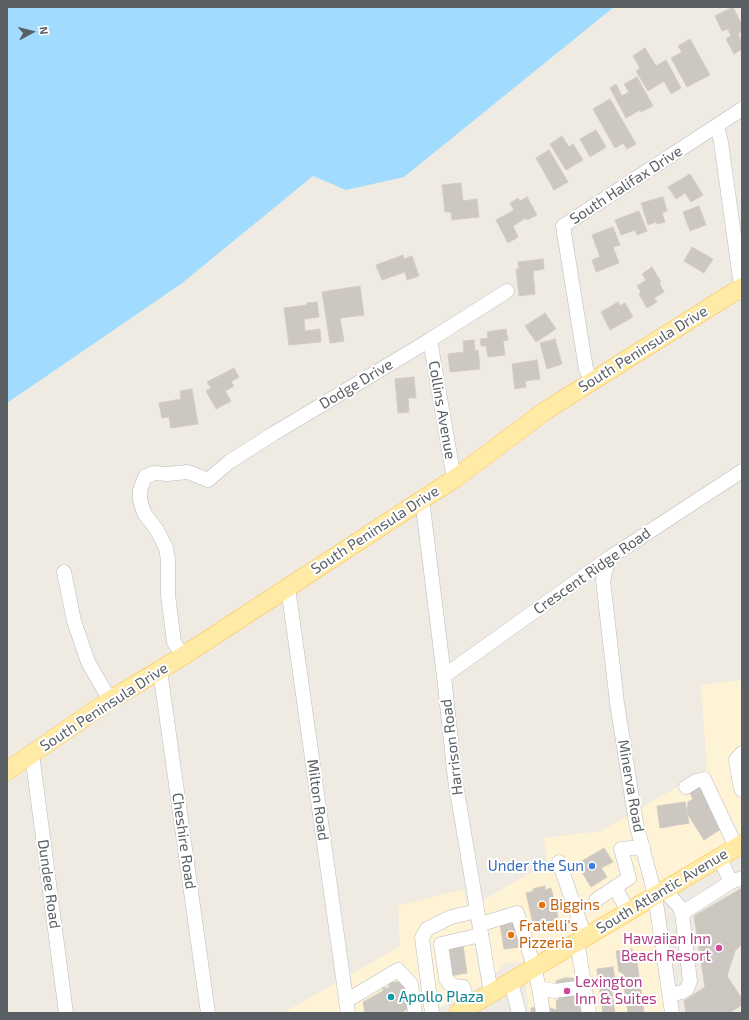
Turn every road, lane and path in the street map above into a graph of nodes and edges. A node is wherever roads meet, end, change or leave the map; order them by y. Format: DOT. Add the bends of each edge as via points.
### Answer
graph roads {
  1 [pos="742,110"];
  2 [pos="717,127"];
  3 [pos="742,289"];
  4 [pos="507,291"];
  5 [pos="430,340"];
  6 [pos="592,381"];
  7 [pos="742,471"];
  8 [pos="454,479"];
  9 [pos="422,499"];
  10 [pos="609,558"];
  11 [pos="64,572"];
  12 [pos="288,588"];
  13 [pos="183,656"];
  14 [pos="160,670"];
  15 [pos="444,676"];
  16 [pos="110,700"];
  17 [pos="742,752"];
  18 [pos="32,754"];
  19 [pos="740,768"];
  20 [pos="7,771"];
  21 [pos="686,787"];
  22 [pos="742,790"];
  23 [pos="739,846"];
  24 [pos="643,847"];
  25 [pos="719,857"];
  26 [pos="559,862"];
  27 [pos="737,880"];
  28 [pos="615,887"];
  29 [pos="660,892"];
  30 [pos="596,900"];
  31 [pos="628,912"];
  32 [pos="682,913"];
  33 [pos="481,923"];
  34 [pos="581,940"];
  35 [pos="494,954"];
  36 [pos="534,967"];
  37 [pos="511,982"];
  38 [pos="584,987"];
  39 [pos="539,988"];
  40 [pos="491,993"];
  41 [pos="670,995"];
  42 [pos="344,1009"];
  43 [pos="464,1010"];
  44 [pos="66,1013"];
  45 [pos="208,1013"];
  46 [pos="414,1013"];
  47 [pos="432,1013"];
  48 [pos="519,1013"];
  49 [pos="543,1013"];
  50 [pos="589,1013"];
  51 [pos="672,1013"];
  1 -- 2 [label="street, South Halifax Drive"];
  2 -- 3 [label="street"];
  2 -- 6 [label="street, South Halifax Drive" via="563,226 586,369"];
  3 -- 6 [label="main road, South Peninsula Drive"];
  4 -- 5 [label="street, Dodge Drive"];
  5 -- 8 [label="street, Collins Avenue"];
  5 -- 13 [label="street, Dodge Drive" via="241,454 208,480 188,472 150,473 143,479 139,496 144,512 166,548 174,642"];
  6 -- 8 [label="main road, South Peninsula Drive" via="545,411"];
  7 -- 10 [label="street, Crescent Ridge Road"];
  8 -- 9 [label="main road, South Peninsula Drive"];
  9 -- 12 [label="main road, South Peninsula Drive"];
  9 -- 15 [label="street, Harrison Road"];
  10 -- 15 [label="street, Crescent Ridge Road"];
  10 -- 24 [label="street, Minerva Road" via="603,580 617,703 636,823"];
  11 -- 16 [label="street" via="74,621 88,662"];
  12 -- 13 [label="main road, South Peninsula Drive"];
  12 -- 42 [label="street, Milton Road"];
  13 -- 14 [label="main road, South Peninsula Drive"];
  14 -- 16 [label="main road, South Peninsula Drive"];
  14 -- 45 [label="street, Cheshire Road"];
  15 -- 33 [label="street, Harrison Road" via="455,779"];
  16 -- 18 [label="main road, South Peninsula Drive"];
  17 -- 19 [label="street" via="736,760"];
  18 -- 20 [label="main road, South Peninsula Drive"];
  18 -- 44 [label="street, Dundee Road"];
  19 -- 22 [label="street"];
  21 -- 23 [label="street" via="704,779"];
  23 -- 25 [label="main road, South Atlantic Avenue"];
  24 -- 28 [label="street" via="621,849 629,878"];
  24 -- 29 [label="street, Minerva Road"];
  25 -- 27 [label="street"];
  25 -- 29 [label="main road, South Atlantic Avenue"];
  26 -- 34 [label="street"];
  27 -- 32 [label="street"];
  28 -- 30 [label="street"];
  28 -- 31 [label="street"];
  29 -- 31 [label="main road, South Atlantic Avenue"];
  29 -- 32 [label="street" via="679,906"];
  29 -- 41 [label="street, Minerva Road"];
  31 -- 34 [label="main road, South Atlantic Avenue"];
  32 -- 41 [label="street" via="690,981 687,989"];
  33 -- 35 [label="street"];
  33 -- 36 [label="street" via="517,913"];
  33 -- 40 [label="street, Harrison Road"];
  33 -- 43 [label="street" via="441,944 446,979 448,983 463,987"];
  33 -- 47 [label="street" via="450,918 427,929 422,938"];
  34 -- 36 [label="main road, South Atlantic Avenue"];
  34 -- 38 [label="street"];
  36 -- 37 [label="main road, South Atlantic Avenue"];
  36 -- 39 [label="street"];
  37 -- 40 [label="main road, South Atlantic Avenue"];
  37 -- 48 [label="street"];
  38 -- 39 [label="street" via="555,991"];
  38 -- 50 [label="street"];
  39 -- 49 [label="street"];
  40 -- 43 [label="main road, South Atlantic Avenue"];
  41 -- 51 [label="street, Minerva Road"];
  42 -- 46 [label="street" via="398,970 411,984"];
}
